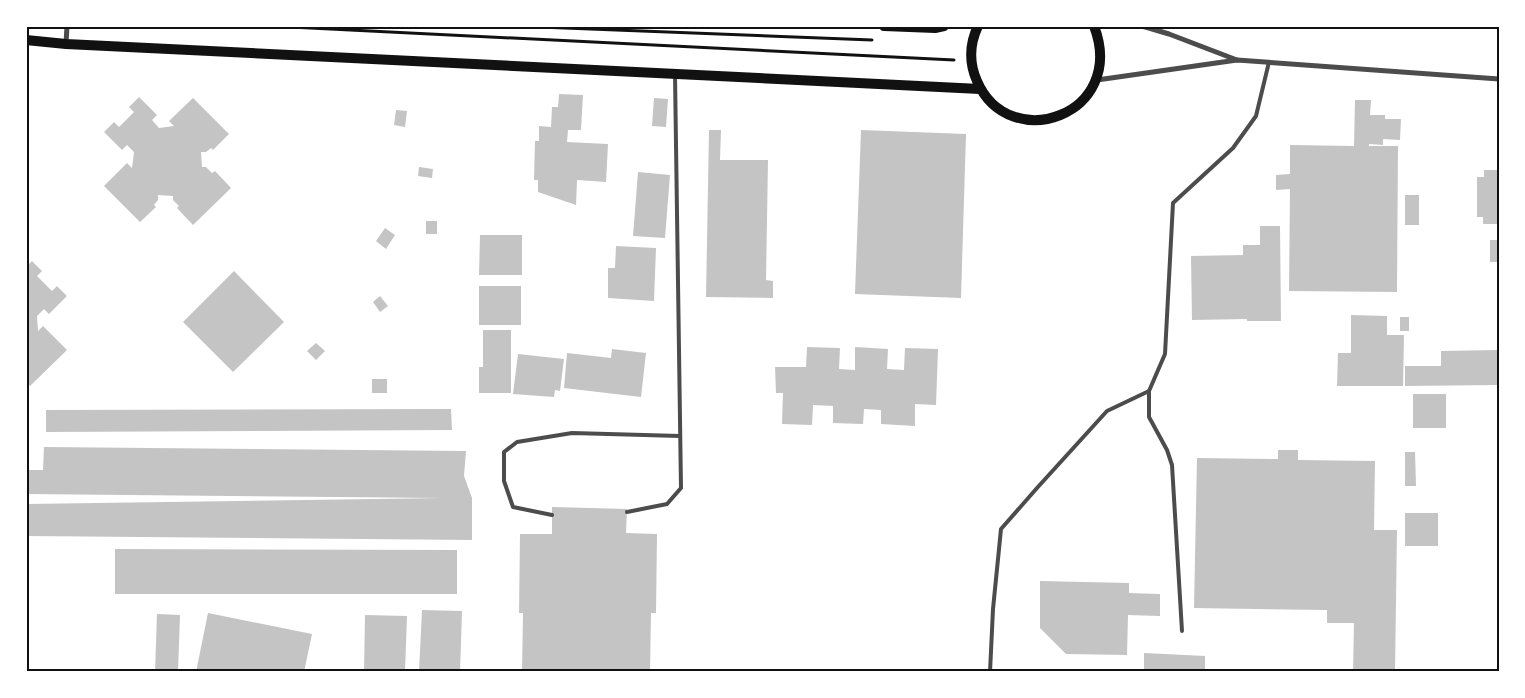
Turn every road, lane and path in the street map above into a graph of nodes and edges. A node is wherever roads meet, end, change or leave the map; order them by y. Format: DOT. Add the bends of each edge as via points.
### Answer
graph roads {
  1 [pos="68,26"];
  2 [pos="270,26"];
  3 [pos="514,26"];
  4 [pos="884,26"];
  5 [pos="944,26"];
  6 [pos="978,26"];
  7 [pos="1094,26"];
  8 [pos="1142,26"];
  9 [pos="26,40"];
  10 [pos="874,40"];
  11 [pos="66,44"];
  12 [pos="1237,60"];
  13 [pos="971,61"];
  14 [pos="1269,62"];
  15 [pos="675,74"];
  16 [pos="1499,79"];
  17 [pos="1097,80"];
  18 [pos="980,89"];
  19 [pos="1148,391"];
  20 [pos="680,436"];
  21 [pos="627,512"];
  22 [pos="552,515"];
  23 [pos="1182,631"];
  24 [pos="990,672"];
  1 -- 11 [label="street"];
  2 -- 13 [label="path"];
  3 -- 10 [label="path"];
  4 -- 5 [label="main road"];
  6 -- 13 [label="main road" via="972,43"];
  7 -- 17 [label="main road" via="1100,41"];
  8 -- 12 [label="street"];
  9 -- 11 [label="main road"];
  11 -- 15 [label="main road"];
  12 -- 14 [label="street"];
  12 -- 17 [label="street"];
  13 -- 18 [label="main road"];
  14 -- 16 [label="street"];
  14 -- 19 [label="lane" via="1256,116 1233,148 1173,203 1165,354"];
  15 -- 18 [label="main road"];
  15 -- 20 [label="lane"];
  17 -- 18 [label="main road" via="1086,97 1070,111 1052,119 1031,120 1011,116 994,105"];
  19 -- 23 [label="lane" via="1149,417 1168,450 1172,465"];
  19 -- 24 [label="lane" via="1107,411 1001,530"];
  20 -- 21 [label="lane" via="681,488 667,504"];
  20 -- 22 [label="lane" via="572,433 517,442 504,452 504,481 513,507"];
}
